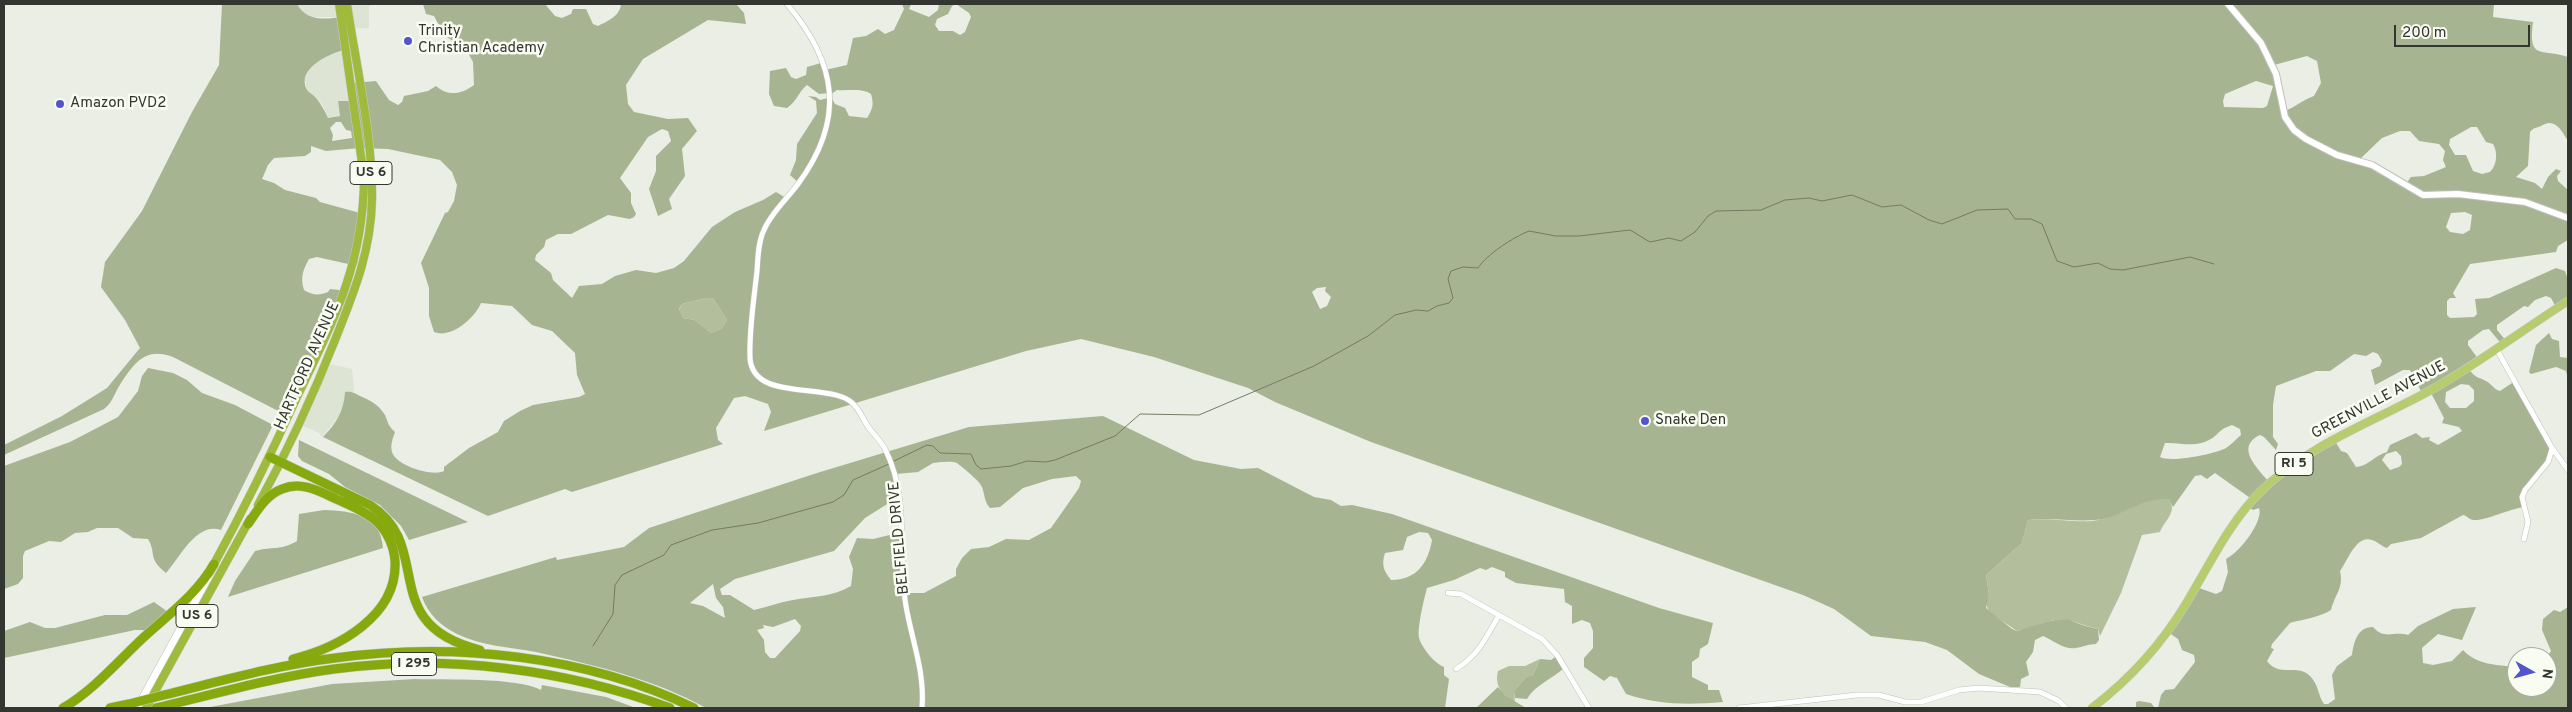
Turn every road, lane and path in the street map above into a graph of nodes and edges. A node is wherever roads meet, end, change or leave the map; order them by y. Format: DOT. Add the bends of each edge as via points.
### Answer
graph roads {
  1 [pos="339,4"];
  2 [pos="347,4"];
  3 [pos="786,4"];
  4 [pos="2228,4"];
  5 [pos="2568,218"];
  6 [pos="2568,301"];
  7 [pos="2497,350"];
  8 [pos="2552,448"];
  9 [pos="270,457"];
  10 [pos="280,461"];
  11 [pos="2568,470"];
  12 [pos="248,524"];
  13 [pos="2524,539"];
  14 [pos="214,564"];
  15 [pos="1448,593"];
  16 [pos="1499,615"];
  17 [pos="515,658"];
  18 [pos="1456,669"];
  19 [pos="217,682"];
  20 [pos="1766,706"];
  21 [pos="63,708"];
  22 [pos="110,708"];
  23 [pos="137,708"];
  24 [pos="146,708"];
  25 [pos="157,708"];
  26 [pos="670,708"];
  27 [pos="694,708"];
  28 [pos="922,708"];
  29 [pos="1589,708"];
  30 [pos="1739,708"];
  31 [pos="2066,708"];
  32 [pos="2092,708"];
  1 -- 9 [label="highway, HARTFORD AVENUE / US 6" via="364,177 361,229 342,300"];
  2 -- 10 [label="highway, HARTFORD AVENUE / US 6" via="371,175 367,247 359,280 325,367"];
  3 -- 28 [label="street, BELFIELD DRIVE" via="817,47 831,105 827,130 813,159 763,231 754,295 752,365 762,378 774,384 838,396 854,404 887,453 897,484 906,606 918,652"];
  4 -- 5 [label="street" via="2261,43 2276,74 2285,117 2306,139 2337,155 2372,165 2424,195 2458,194 2525,202"];
  6 -- 7 [label="main road, GREENVILLE AVENUE / RI 5"];
  7 -- 8 [label="street"];
  7 -- 32 [label="main road, GREENVILLE AVENUE / RI 5" via="2407,403 2310,453 2266,486 2234,524 2148,658"];
  8 -- 11 [label="street"];
  8 -- 13 [label="street" via="2548,462 2522,497 2528,522"];
  9 -- 10 [label="highway"];
  9 -- 14 [label="highway, HARTFORD AVENUE / US 6"];
  10 -- 12 [label="highway, HARTFORD AVENUE / US 6"];
  10 -- 17 [label="highway" via="370,505 386,518 401,543 416,607 435,629 466,646"];
  12 -- 19 [label="highway" via="264,502 277,491 294,486 312,488 380,524 394,550 394,579 374,616 340,641 310,654"];
  12 -- 24 [label="highway, HARTFORD AVENUE / US 6"];
  14 -- 21 [label="highway, US 6" via="190,594 91,687"];
  14 -- 23 [label="main road, HARTFORD AVENUE"];
  15 -- 16 [label="street" via="1461,594"];
  16 -- 18 [label="street" via="1479,650"];
  16 -- 29 [label="street" via="1549,646"];
  17 -- 19 [label="highway" via="441,652 361,655 288,665"];
  17 -- 27 [label="highway" via="612,677"];
  19 -- 22 [label="highway, bridge"];
  20 -- 30 [label="street"];
  20 -- 31 [label="street" via="1868,694 1921,702 1959,690 1995,689 2040,692"];
  25 -- 26 [label="highway, I 295" via="295,675 352,667 418,664 484,666 550,675 614,690"];
}
